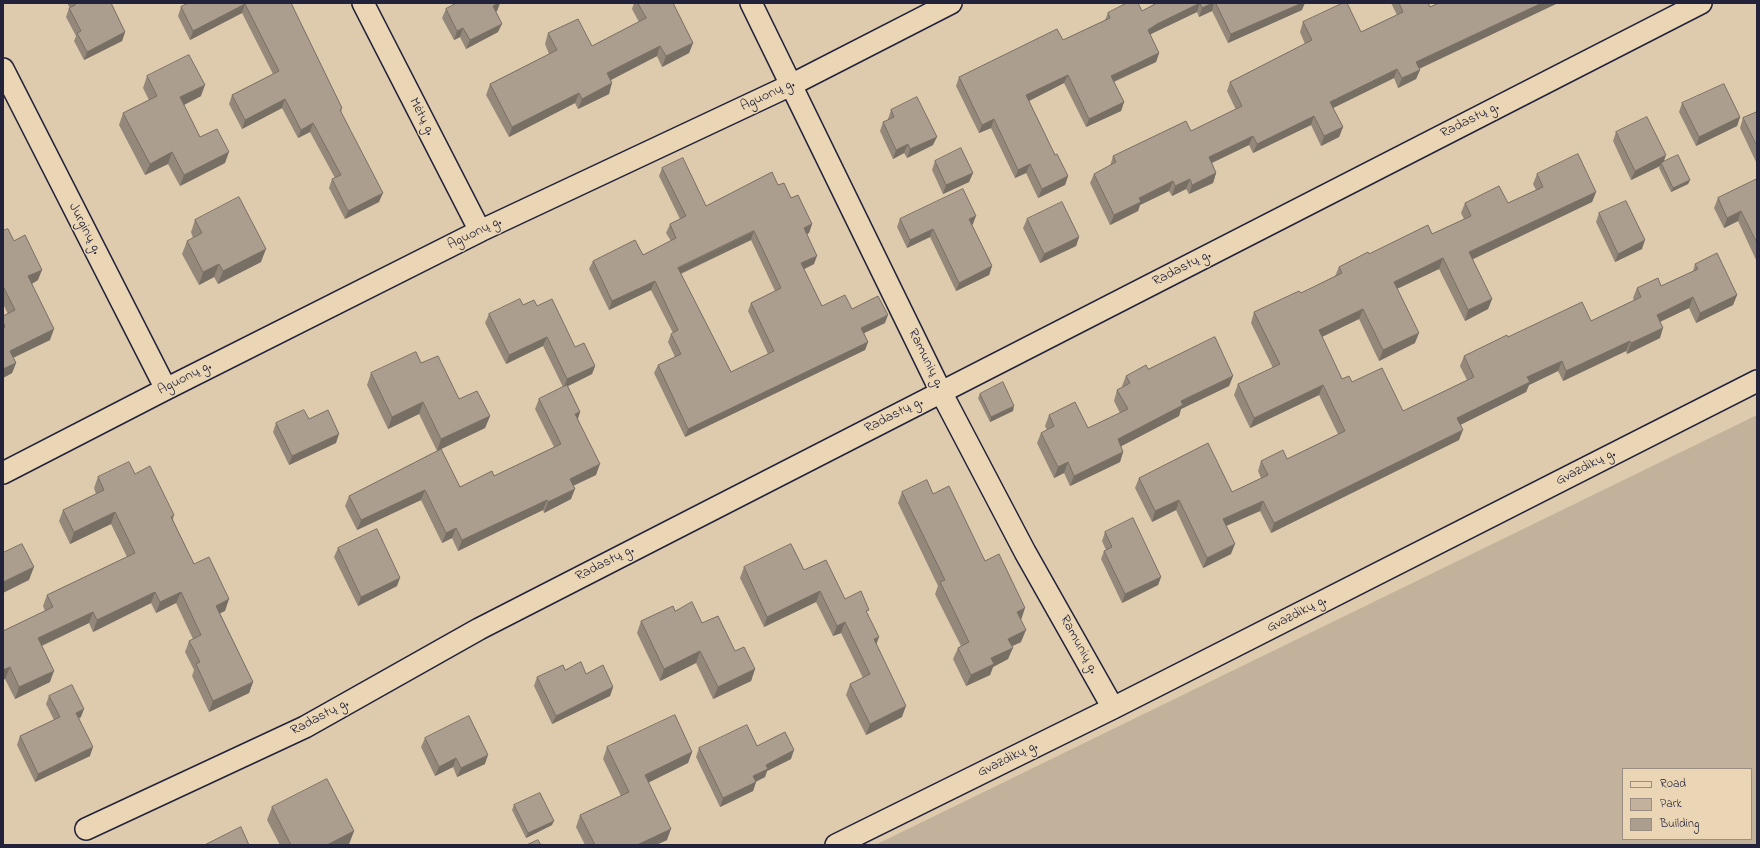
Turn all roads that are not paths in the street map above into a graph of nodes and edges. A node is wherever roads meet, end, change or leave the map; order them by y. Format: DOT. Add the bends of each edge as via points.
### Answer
graph roads {
  1 [pos="363,3"];
  2 [pos="750,3"];
  3 [pos="951,3"];
  4 [pos="1701,3"];
  5 [pos="3,69"];
  6 [pos="791,85"];
  7 [pos="480,231"];
  8 [pos="1757,382"];
  9 [pos="166,389"];
  10 [pos="941,392"];
  11 [pos="3,473"];
  12 [pos="1113,708"];
  13 [pos="86,829"];
  14 [pos="836,845"];
  1 -- 7 [label="street, Mėtų g."];
  2 -- 6 [label="street, Ramunių g."];
  3 -- 6 [label="street, Aguonų g."];
  4 -- 10 [label="street, Radastų g."];
  5 -- 9 [label="street, Jurginų g."];
  6 -- 7 [label="street, Aguonų g."];
  6 -- 10 [label="street, Ramunių g."];
  7 -- 9 [label="street, Aguonų g."];
  8 -- 12 [label="street, Gvazdikų g."];
  9 -- 11 [label="street, Aguonų g."];
  10 -- 12 [label="street, Ramunių g." via="1025,552"];
  10 -- 13 [label="street, Radastų g." via="479,629 305,727"];
  12 -- 14 [label="street, Gvazdikų g."];
}
